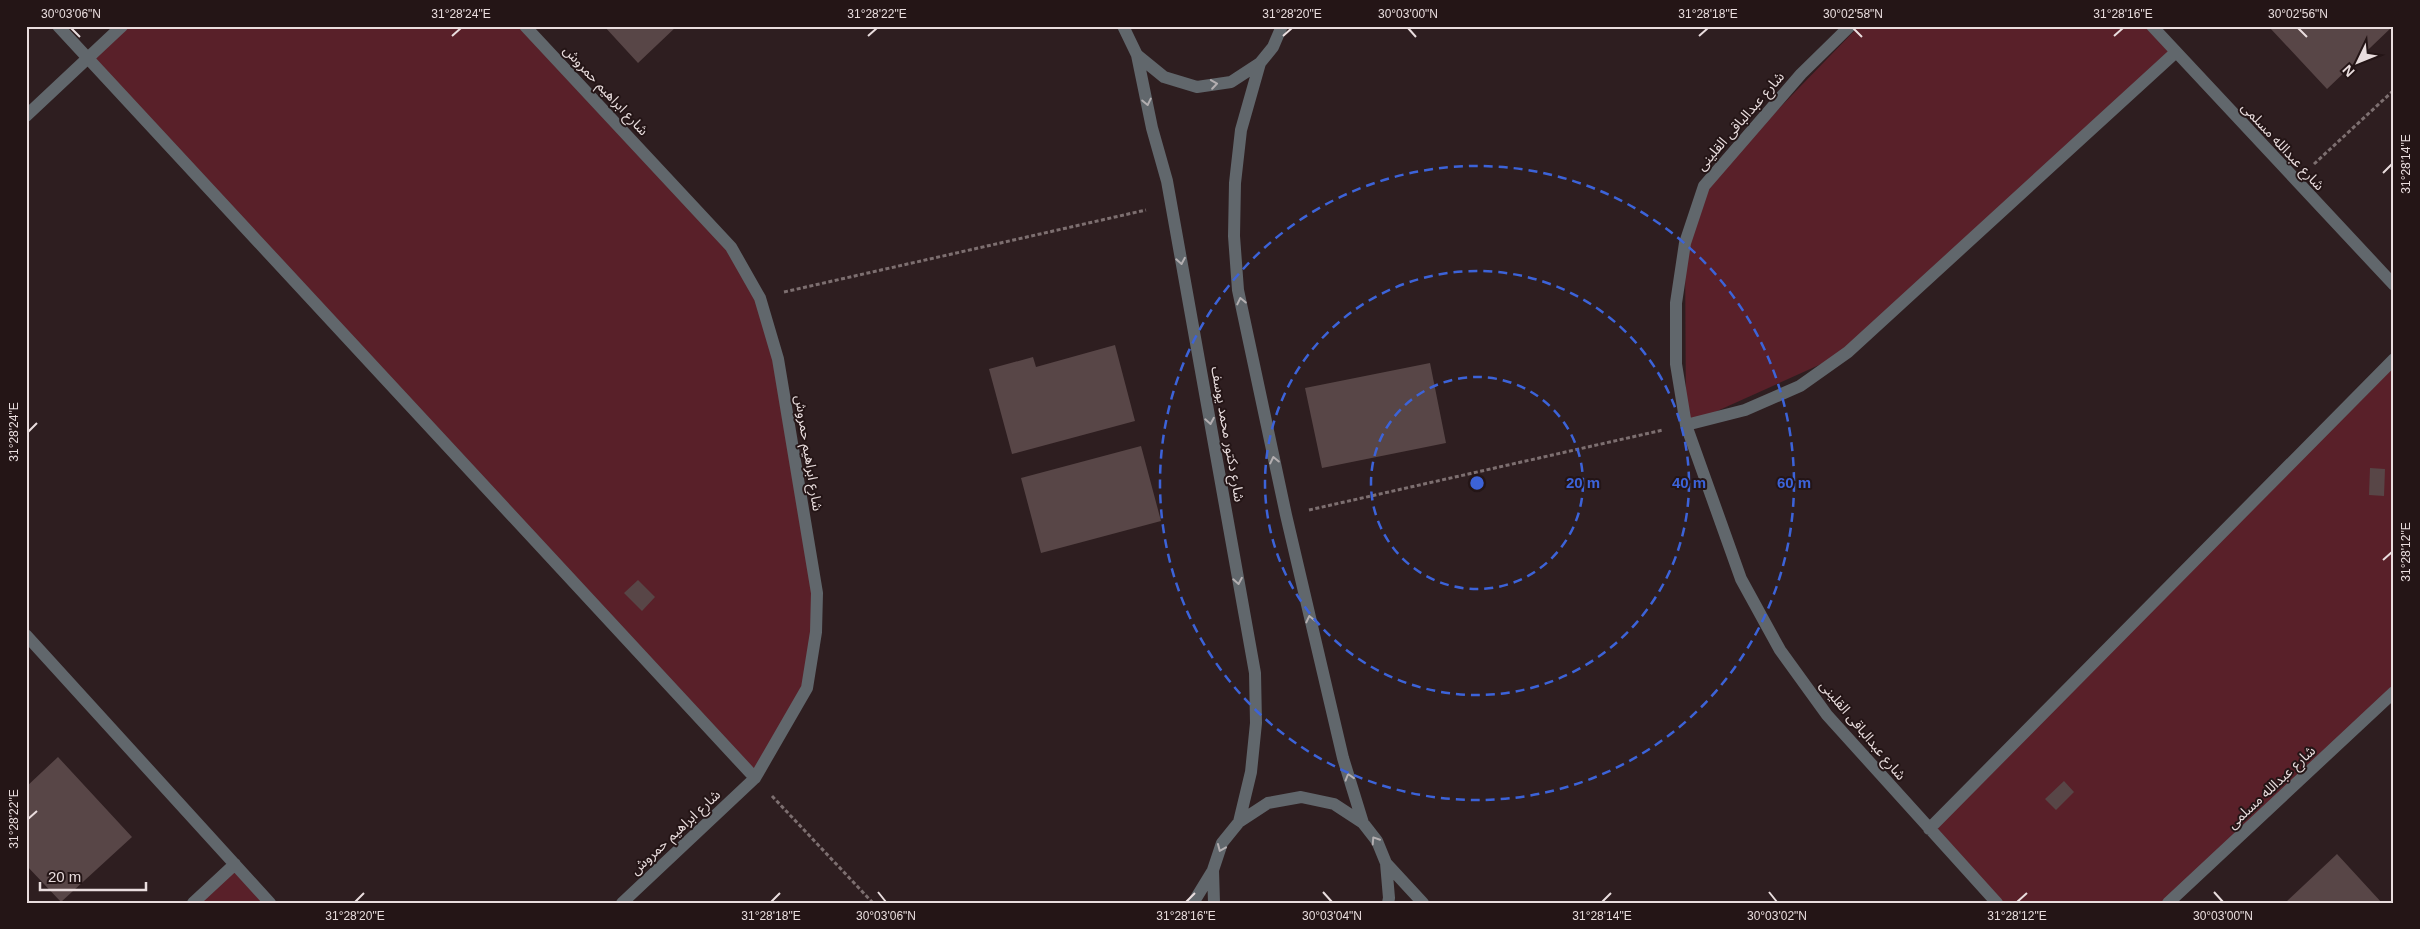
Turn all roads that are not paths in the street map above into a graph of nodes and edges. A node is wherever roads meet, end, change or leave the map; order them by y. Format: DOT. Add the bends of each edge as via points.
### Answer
graph roads {
  1 [pos="58,26"];
  2 [pos="122,26"];
  3 [pos="525,26"];
  4 [pos="1123,26"];
  5 [pos="1282,26"];
  6 [pos="1850,26"];
  7 [pos="2152,26"];
  8 [pos="2176,52"];
  9 [pos="1137,55"];
  10 [pos="88,58"];
  11 [pos="1260,64"];
  12 [pos="26,116"];
  13 [pos="2394,285"];
  14 [pos="2394,359"];
  15 [pos="1686,425"];
  16 [pos="26,635"];
  17 [pos="2394,692"];
  18 [pos="755,778"];
  19 [pos="1239,822"];
  20 [pos="1363,823"];
  21 [pos="1929,829"];
  22 [pos="1386,863"];
  23 [pos="235,864"];
  24 [pos="1213,870"];
  25 [pos="193,903"];
  26 [pos="270,903"];
  27 [pos="622,903"];
  28 [pos="1193,903"];
  29 [pos="1214,903"];
  30 [pos="1388,903"];
  31 [pos="1424,903"];
  32 [pos="1997,903"];
  33 [pos="2168,903"];
  1 -- 10 [label="street"];
  2 -- 10 [label="street"];
  3 -- 18 [label="street, شارع ابراهيم حمروش" via="731,247 760,298 778,359 817,592 807,688"];
  4 -- 9 [label="street"];
  5 -- 11 [label="street" via="1273,47"];
  6 -- 15 [label="street, شارع عبدالباقى القلينى" via="1801,74 1704,186 1685,243 1676,303 1676,364"];
  7 -- 8 [label="street, شارع عبدالله مسلمى"];
  8 -- 13 [label="street, شارع عبدالله مسلمى"];
  8 -- 15 [label="street" via="1848,352 1791,390 1745,410"];
  9 -- 11 [label="street, one-way" via="1164,77 1197,87 1231,82"];
  9 -- 19 [label="street, شارع دكتور محمد يوسف, one-way" via="1171,204 1255,673 1256,723 1251,772"];
  10 -- 12 [label="street"];
  10 -- 18 [label="street"];
  20 -- 11 [label="street, one-way" via="1343,758 1286,516 1238,290 1235,183 1241,130"];
  14 -- 21 [label="street"];
  15 -- 21 [label="street, شارع عبدالباقى القلينى" via="1741,580 1780,650 1827,715"];
  16 -- 23 [label="street"];
  17 -- 33 [label="street, شارع عبدالله مسلمى"];
  18 -- 27 [label="street, شارع ابراهيم حمروش"];
  19 -- 20 [label="street" via="1268,803 1301,797 1334,804"];
  19 -- 24 [label="street, one-way" via="1222,844"];
  22 -- 20 [label="street, one-way" via="1377,841"];
  21 -- 32 [label="street, شارع عبدالباقى القلينى"];
  22 -- 30 [label="street"];
  22 -- 31 [label="street"];
  23 -- 25 [label="street"];
  23 -- 26 [label="street"];
  24 -- 28 [label="street"];
  24 -- 29 [label="street"];
}
